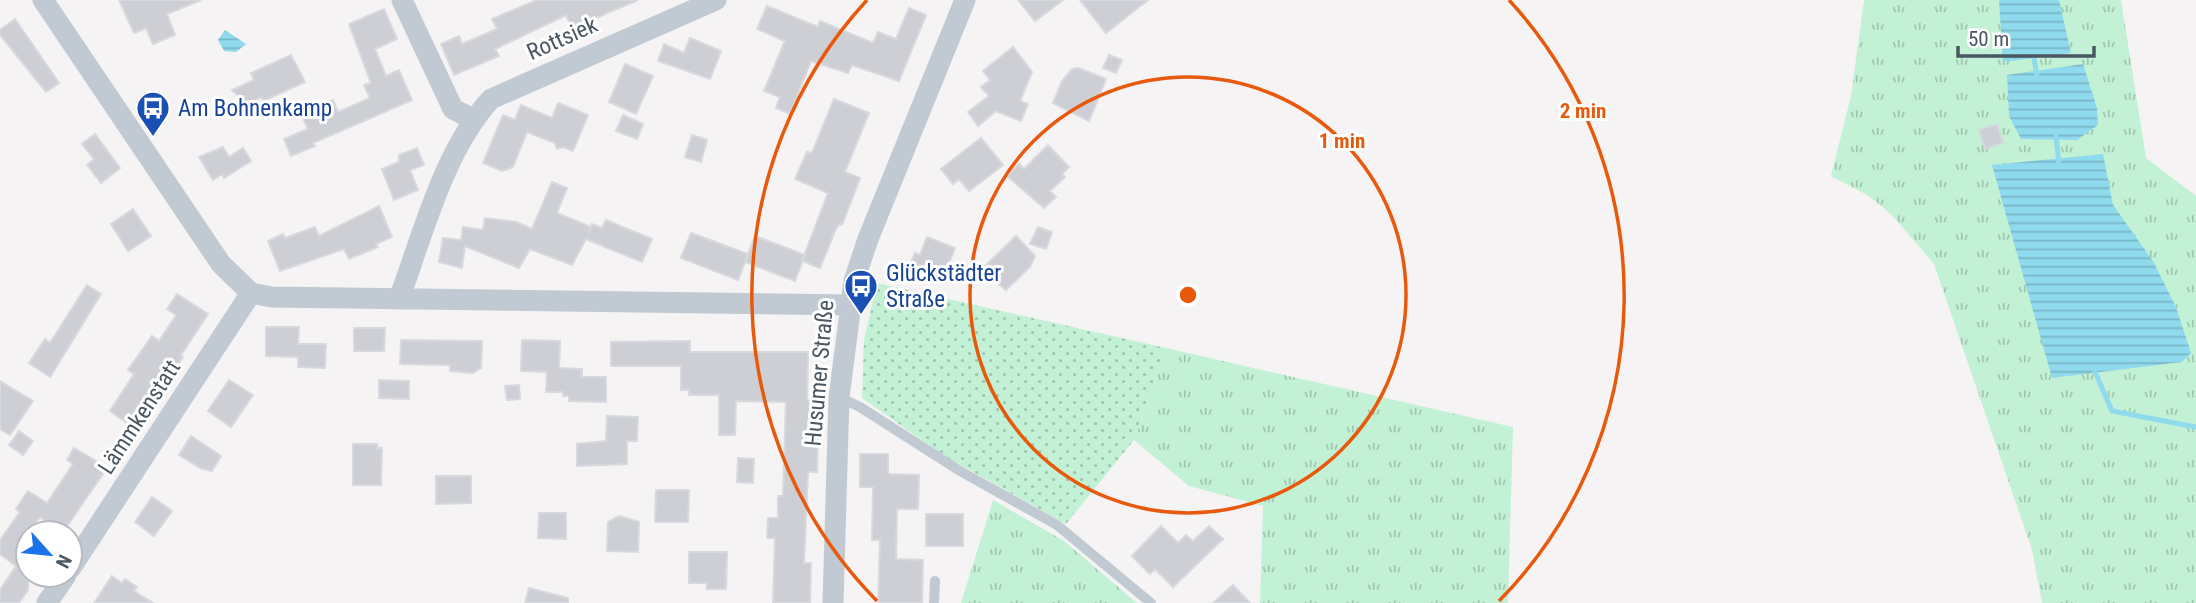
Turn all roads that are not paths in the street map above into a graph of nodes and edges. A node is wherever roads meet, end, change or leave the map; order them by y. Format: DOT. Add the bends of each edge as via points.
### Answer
graph roads {
  1 [pos="43,0"];
  2 [pos="402,0"];
  3 [pos="716,0"];
  4 [pos="965,0"];
  5 [pos="675,8"];
  6 [pos="472,119"];
  7 [pos="251,293"];
  8 [pos="398,299"];
  9 [pos="850,306"];
  10 [pos="839,397"];
  11 [pos="84,548"];
  12 [pos="935,581"];
  13 [pos="833,603"];
  14 [pos="934,603"];
  15 [pos="1151,603"];
  1 -- 7 [label="street" via="201,237 230,275"];
  2 -- 6 [label="street" via="453,109"];
  3 -- 5 [label="street, Rottsiek"];
  4 -- 9 [label="street, Husumer Straße" via="868,239"];
  5 -- 6 [label="street, Rottsiek" via="491,99"];
  6 -- 8 [label="street, Rottsiek"];
  7 -- 8 [label="street"];
  7 -- 11 [label="street, Lämmkenstatt"];
  8 -- 9 [label="street"];
  9 -- 10 [label="street, Husumer Straße"];
  10 -- 13 [label="street, Husumer Straße"];
  10 -- 15 [label="lane" via="1057,525"];
  12 -- 14 [label="lane"];
}
